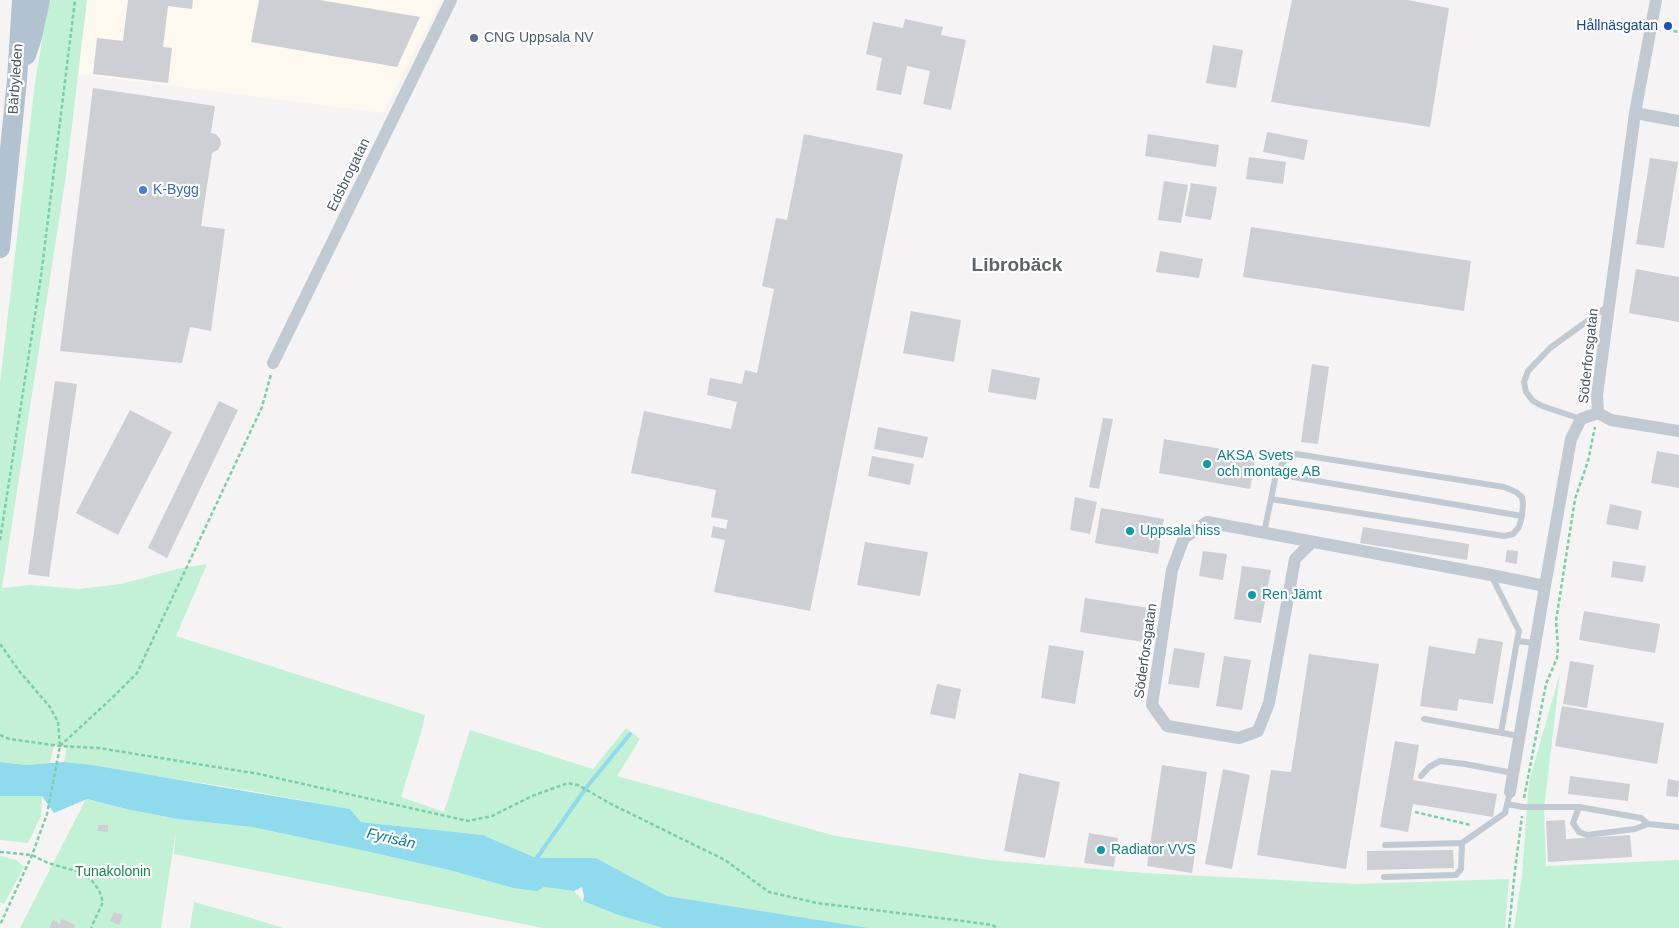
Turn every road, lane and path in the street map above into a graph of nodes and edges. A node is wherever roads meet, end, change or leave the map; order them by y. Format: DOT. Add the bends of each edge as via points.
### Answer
graph roads {
  1 [pos="22,0"];
  2 [pos="40,0"];
  3 [pos="75,0"];
  4 [pos="450,0"];
  5 [pos="1656,0"];
  6 [pos="1667,30"];
  7 [pos="1679,32"];
  8 [pos="17,80"];
  9 [pos="1635,113"];
  10 [pos="1679,121"];
  11 [pos="0,248"];
  12 [pos="1609,306"];
  13 [pos="274,363"];
  14 [pos="1598,413"];
  15 [pos="1581,419"];
  16 [pos="1679,431"];
  17 [pos="1276,474"];
  18 [pos="1271,499"];
  19 [pos="1522,516"];
  20 [pos="1264,533"];
  21 [pos="0,540"];
  22 [pos="1312,542"];
  23 [pos="1491,574"];
  24 [pos="1545,586"];
  25 [pos="1517,642"];
  26 [pos="1535,643"];
  27 [pos="0,644"];
  28 [pos="1424,719"];
  29 [pos="1501,733"];
  30 [pos="0,735"];
  31 [pos="1519,736"];
  32 [pos="60,748"];
  33 [pos="1513,773"];
  34 [pos="1422,776"];
  35 [pos="1508,798"];
  36 [pos="1523,807"];
  37 [pos="1580,807"];
  38 [pos="1415,812"];
  39 [pos="1648,824"];
  40 [pos="1487,827"];
  41 [pos="1679,827"];
  42 [pos="1462,843"];
  43 [pos="1385,845"];
  44 [pos="0,852"];
  45 [pos="32,855"];
  46 [pos="1384,878"];
  47 [pos="0,925"];
  48 [pos="91,928"];
  49 [pos="998,928"];
  50 [pos="1510,928"];
  1 -- 8 [label="main road, Bärbyleden"];
  2 -- 8 [label="main road" via="32,37"];
  3 -- 21 [label="path" via="40,276"];
  4 -- 13 [label="street, Edsbrogatan"];
  5 -- 9 [label="street, Söderforsgatan"];
  6 -- 7 [label="path"];
  8 -- 11 [label="main road, Bärbyleden"];
  9 -- 10 [label="street"];
  9 -- 12 [label="street, Söderforsgatan"];
  12 -- 14 [label="street, Söderforsgatan" via="1597,395"];
  12 -- 15 [label="lane" via="1550,348 1528,371 1524,382 1526,392 1534,401"];
  13 -- 32 [label="path" via="262,407 137,673"];
  14 -- 15 [label="street, Söderforsgatan"];
  14 -- 16 [label="street" via="1610,420"];
  14 -- 36 [label="path" via="1588,461 1575,499 1556,621 1557,658 1546,684"];
  15 -- 24 [label="street, Söderforsgatan" via="1571,438"];
  17 -- 18 [label="lane"];
  17 -- 19 [label="lane"];
  17 -- 19 [label="lane" via="1283,462 1296,454 1504,487 1522,497"];
  18 -- 19 [label="lane" via="1504,536 1513,534"];
  18 -- 20 [label="lane"];
  20 -- 22 [label="street, Söderforsgatan"];
  20 -- 22 [label="street, Söderforsgatan" via="1206,522 1184,538 1172,570 1152,705 1167,726 1239,738 1258,731 1269,702 1295,559"];
  22 -- 23 [label="street, Söderforsgatan"];
  23 -- 24 [label="street, Söderforsgatan"];
  23 -- 25 [label="lane" via="1519,631"];
  24 -- 26 [label="street"];
  25 -- 26 [label="lane"];
  25 -- 29 [label="lane"];
  26 -- 31 [label="street"];
  27 -- 32 [label="path" via="50,707 58,722"];
  28 -- 29 [label="lane"];
  29 -- 31 [label="lane"];
  30 -- 32 [label="path"];
  31 -- 33 [label="street"];
  32 -- 45 [label="path" via="47,814"];
  32 -- 49 [label="path" via="99,748 259,774 468,821 492,816 568,783 578,784 611,804 725,860 769,892 817,903"];
  33 -- 34 [label="lane" via="1440,761"];
  33 -- 35 [label="street"];
  35 -- 36 [label="lane"];
  35 -- 40 [label="lane" via="1505,813"];
  36 -- 37 [label="lane"];
  36 -- 50 [label="path"];
  37 -- 39 [label="lane" via="1641,818"];
  37 -- 39 [label="lane" via="1573,823 1579,832 1587,835 1635,829"];
  38 -- 40 [label="path"];
  39 -- 41 [label="lane"];
  40 -- 42 [label="lane"];
  42 -- 43 [label="lane"];
  42 -- 46 [label="lane" via="1461,869 1456,874"];
  44 -- 45 [label="path"];
  45 -- 47 [label="path"];
  45 -- 48 [label="path" via="83,873 93,882 103,902"];
}
